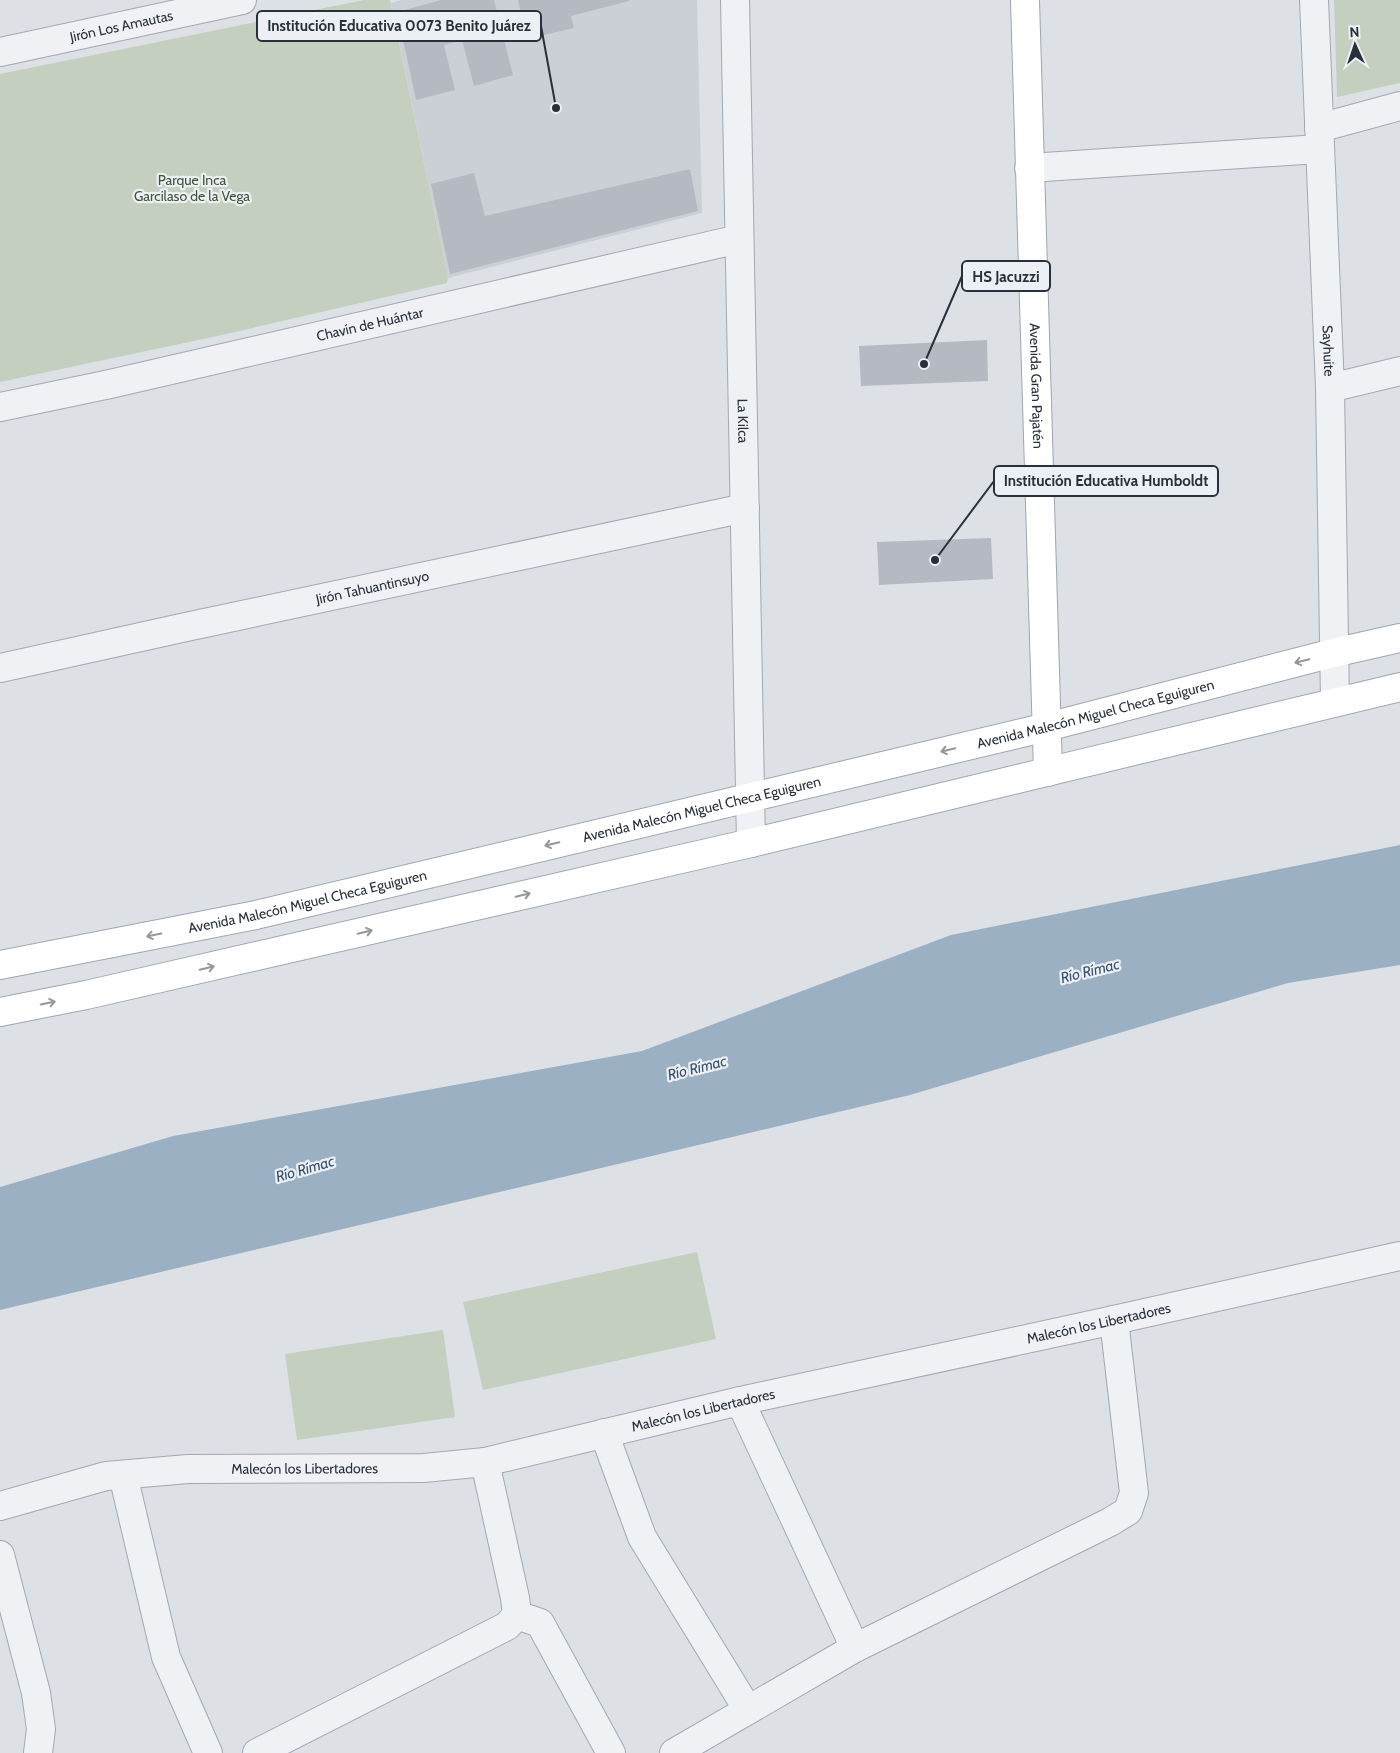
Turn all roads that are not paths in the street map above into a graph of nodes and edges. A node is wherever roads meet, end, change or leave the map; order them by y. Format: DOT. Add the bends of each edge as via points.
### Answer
graph roads {
  1 [pos="242,0"];
  2 [pos="735,0"];
  3 [pos="1026,0"];
  4 [pos="1314,0"];
  5 [pos="0,52"];
  6 [pos="1400,106"];
  7 [pos="1319,138"];
  8 [pos="1029,168"];
  9 [pos="740,239"];
  10 [pos="1400,370"];
  11 [pos="1330,388"];
  12 [pos="0,407"];
  13 [pos="745,508"];
  14 [pos="1400,638"];
  15 [pos="1333,653"];
  16 [pos="0,668"];
  17 [pos="1400,687"];
  18 [pos="1335,702"];
  19 [pos="1047,727"];
  20 [pos="1048,772"];
  21 [pos="750,797"];
  22 [pos="751,843"];
  23 [pos="0,966"];
  24 [pos="0,1012"];
  25 [pos="1400,1256"];
  26 [pos="1114,1320"];
  27 [pos="740,1400"];
  28 [pos="604,1433"];
  29 [pos="485,1462"];
  30 [pos="123,1475"];
  31 [pos="0,1506"];
  32 [pos="0,1555"];
  33 [pos="517,1615"];
  34 [pos="855,1648"];
  35 [pos="748,1710"];
  36 [pos="38,1753"];
  37 [pos="208,1753"];
  38 [pos="257,1753"];
  39 [pos="611,1753"];
  40 [pos="674,1753"];
  1 -- 5 [label="street, Jirón Los Amautas"];
  2 -- 9 [label="street, La Kilca"];
  3 -- 8 [label="main road, Avenida Gran Pajatén"];
  4 -- 7 [label="street, Sayhuite"];
  6 -- 7 [label="street"];
  7 -- 8 [label="street"];
  7 -- 11 [label="street, Sayhuite"];
  8 -- 19 [label="main road, Avenida Gran Pajatén"];
  9 -- 12 [label="street, Chavín de Huántar"];
  9 -- 13 [label="street, La Kilca"];
  10 -- 11 [label="street"];
  11 -- 15 [label="street, Sayhuite"];
  13 -- 16 [label="street, Jirón Tahuantinsuyo"];
  13 -- 21 [label="street, La Kilca"];
  14 -- 15 [label="main road, Avenida Malecón Miguel Checa Eguiguren"];
  15 -- 18 [label="street, Sayhuite"];
  15 -- 19 [label="main road, Avenida Malecón Miguel Checa Eguiguren, one-way"];
  17 -- 18 [label="main road"];
  18 -- 20 [label="main road"];
  19 -- 20 [label="main road, Avenida Gran Pajatén"];
  19 -- 21 [label="main road, Avenida Malecón Miguel Checa Eguiguren, one-way"];
  20 -- 22 [label="main road"];
  21 -- 22 [label="street, La Kilca"];
  21 -- 23 [label="main road, Avenida Malecón Miguel Checa Eguiguren, one-way" via="256,914"];
  24 -- 22 [label="main road, one-way"];
  25 -- 26 [label="street, Malecón los Libertadores"];
  26 -- 27 [label="street, Malecón los Libertadores"];
  26 -- 34 [label="street" via="1134,1493 1128,1512"];
  27 -- 28 [label="street, Malecón los Libertadores"];
  27 -- 34 [label="street"];
  28 -- 29 [label="street, Malecón los Libertadores"];
  28 -- 35 [label="street" via="642,1537"];
  29 -- 30 [label="street, Malecón los Libertadores" via="424,1468 188,1469"];
  29 -- 33 [label="street"];
  30 -- 31 [label="street, Malecón los Libertadores" via="106,1476"];
  30 -- 37 [label="street" via="166,1657"];
  32 -- 36 [label="street" via="36,1693 41,1729"];
  33 -- 38 [label="street" via="506,1626"];
  33 -- 39 [label="street" via="540,1623"];
  34 -- 35 [label="street"];
  35 -- 40 [label="street"];
}
